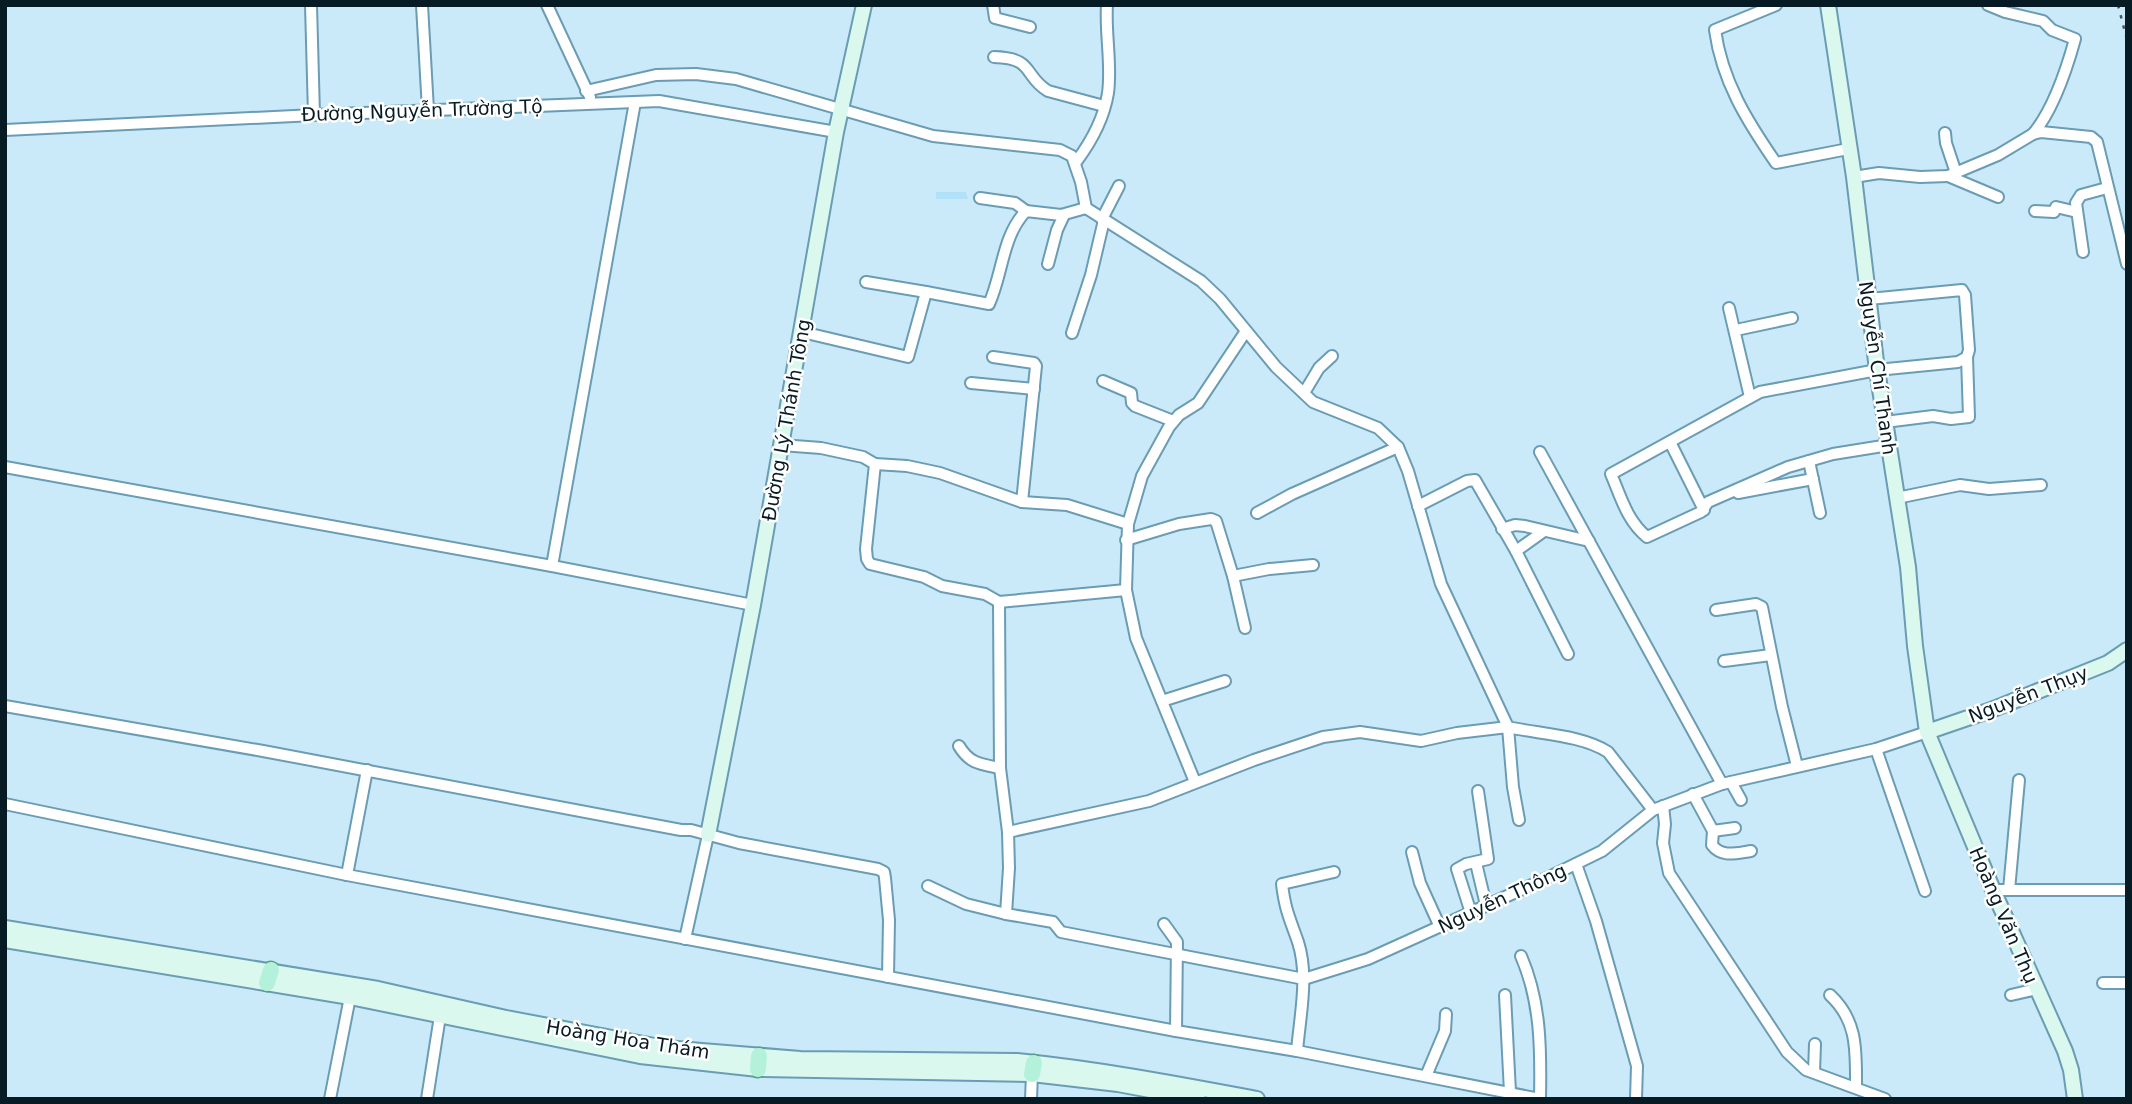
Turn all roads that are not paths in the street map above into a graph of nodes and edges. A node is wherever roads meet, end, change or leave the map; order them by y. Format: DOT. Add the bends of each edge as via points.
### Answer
graph roads {
  1 [pos="311,5"];
  2 [pos="422,5"];
  3 [pos="547,5"];
  4 [pos="864,5"];
  5 [pos="993,5"];
  6 [pos="1107,5"];
  7 [pos="1776,5"];
  8 [pos="1828,5"];
  9 [pos="1989,5"];
  10 [pos="1030,27"];
  11 [pos="994,57"];
  12 [pos="586,92"];
  13 [pos="635,102"];
  14 [pos="592,103"];
  15 [pos="1104,106"];
  16 [pos="842,108"];
  17 [pos="428,110"];
  18 [pos="314,115"];
  19 [pos="5,131"];
  20 [pos="836,132"];
  21 [pos="1945,133"];
  22 [pos="2033,134"];
  23 [pos="1848,149"];
  24 [pos="1076,162"];
  25 [pos="1952,175"];
  26 [pos="1854,177"];
  27 [pos="1119,186"];
  28 [pos="2107,188"];
  29 [pos="1997,197"];
  30 [pos="980,198"];
  31 [pos="1086,208"];
  32 [pos="1026,211"];
  33 [pos="2035,211"];
  34 [pos="2077,212"];
  35 [pos="1064,215"];
  36 [pos="1103,220"];
  37 [pos="2083,252"];
  38 [pos="1048,264"];
  39 [pos="2127,264"];
  40 [pos="866,282"];
  41 [pos="926,292"];
  42 [pos="1869,299"];
  43 [pos="1729,308"];
  44 [pos="1791,318"];
  45 [pos="1735,330"];
  46 [pos="1246,331"];
  47 [pos="802,332"];
  48 [pos="1072,333"];
  49 [pos="1332,356"];
  50 [pos="993,357"];
  51 [pos="1967,357"];
  52 [pos="1877,370"];
  53 [pos="1103,381"];
  54 [pos="971,383"];
  55 [pos="1034,389"];
  56 [pos="1304,393"];
  57 [pos="1750,397"];
  58 [pos="1173,421"];
  59 [pos="1885,422"];
  60 [pos="1670,442"];
  61 [pos="781,445"];
  62 [pos="1889,445"];
  63 [pos="1398,447"];
  64 [pos="1540,452"];
  65 [pos="1810,461"];
  66 [pos="876,464"];
  67 [pos="5,467"];
  68 [pos="1813,479"];
  69 [pos="2041,485"];
  70 [pos="1721,496"];
  71 [pos="1897,498"];
  72 [pos="1022,502"];
  73 [pos="1418,506"];
  74 [pos="1704,509"];
  75 [pos="1257,513"];
  76 [pos="1820,513"];
  77 [pos="1128,524"];
  78 [pos="1502,529"];
  79 [pos="1544,531"];
  80 [pos="1126,540"];
  81 [pos="1589,541"];
  82 [pos="1516,551"];
  83 [pos="1313,565"];
  84 [pos="552,566"];
  85 [pos="1233,576"];
  86 [pos="1126,590"];
  87 [pos="999,602"];
  88 [pos="753,606"];
  89 [pos="1716,610"];
  90 [pos="1245,628"];
  91 [pos="2127,650"];
  92 [pos="1569,654"];
  93 [pos="1771,654"];
  94 [pos="1724,661"];
  95 [pos="1225,681"];
  96 [pos="1162,701"];
  97 [pos="5,706"];
  98 [pos="1508,727"];
  99 [pos="1927,732"];
  100 [pos="959,746"];
  101 [pos="1876,749"];
  102 [pos="1797,766"];
  103 [pos="1000,768"];
  104 [pos="368,770"];
  105 [pos="2019,780"];
  106 [pos="1195,782"];
  107 [pos="1726,783"];
  108 [pos="1478,791"];
  109 [pos="1693,794"];
  110 [pos="1741,800"];
  111 [pos="5,804"];
  112 [pos="1658,808"];
  113 [pos="1519,820"];
  114 [pos="1735,828"];
  115 [pos="1713,831"];
  116 [pos="1008,832"];
  117 [pos="708,835"];
  118 [pos="1751,851"];
  119 [pos="1412,852"];
  120 [pos="1476,863"];
  121 [pos="1576,864"];
  122 [pos="1334,872"];
  123 [pos="347,875"];
  124 [pos="928,886"];
  125 [pos="1993,890"];
  126 [pos="2009,890"];
  127 [pos="2127,890"];
  128 [pos="1925,891"];
  129 [pos="1486,905"];
  130 [pos="1471,913"];
  131 [pos="1006,914"];
  132 [pos="1164,924"];
  133 [pos="1440,927"];
  134 [pos="5,928"];
  135 [pos="685,939"];
  136 [pos="5,940"];
  137 [pos="1178,956"];
  138 [pos="1521,956"];
  139 [pos="269,977"];
  140 [pos="888,977"];
  141 [pos="1304,979"];
  142 [pos="2103,983"];
  143 [pos="2127,983"];
  144 [pos="2037,989"];
  145 [pos="1505,995"];
  146 [pos="1830,995"];
  147 [pos="2011,995"];
  148 [pos="350,997"];
  149 [pos="1446,1014"];
  150 [pos="440,1016"];
  151 [pos="1176,1031"];
  152 [pos="1815,1044"];
  153 [pos="1297,1051"];
  154 [pos="759,1063"];
  155 [pos="1033,1069"];
  156 [pos="1814,1072"];
  157 [pos="1426,1076"];
  158 [pos="1856,1087"];
  159 [pos="1510,1092"];
  160 [pos="330,1099"];
  161 [pos="427,1099"];
  162 [pos="1031,1099"];
  163 [pos="1198,1099"];
  164 [pos="1257,1099"];
  165 [pos="1540,1099"];
  166 [pos="1636,1099"];
  167 [pos="1885,1099"];
  168 [pos="2075,1099"];
  1 -- 18 [label="street"];
  2 -- 17 [label="street"];
  3 -- 12 [label="street"];
  4 -- 16 [label="main road, Đường Lý Thánh Tông"];
  5 -- 10 [label="street" via="995,18"];
  6 -- 15 [label="street" via="1108,94"];
  7 -- 23 [label="street" via="1715,30 1718,53 1745,119 1776,163"];
  8 -- 23 [label="main road, Nguyễn Chí Thanh"];
  9 -- 22 [label="street" via="2043,21 2075,39 2063,76"];
  11 -- 15 [label="street" via="1026,65 1048,91"];
  12 -- 14 [label="street"];
  12 -- 16 [label="street" via="656,75 696,74 736,79"];
  13 -- 14 [label="street, Đường Nguyễn Trường Tộ"];
  13 -- 20 [label="street, Đường Nguyễn Trường Tộ" via="659,102"];
  13 -- 84 [label="street"];
  14 -- 17 [label="street, Đường Nguyễn Trường Tộ"];
  15 -- 24 [label="street" via="1099,125"];
  16 -- 20 [label="main road, Đường Lý Thánh Tông"];
  16 -- 24 [label="street" via="933,136 1060,150"];
  17 -- 18 [label="street, Đường Nguyễn Trường Tộ"];
  18 -- 19 [label="street, Đường Nguyễn Trường Tộ"];
  20 -- 47 [label="main road, Đường Lý Thánh Tông"];
  21 -- 25 [label="street"];
  22 -- 25 [label="street"];
  22 -- 28 [label="street" via="2091,137 2097,142"];
  23 -- 26 [label="main road, Nguyễn Chí Thanh"];
  24 -- 31 [label="street"];
  25 -- 26 [label="street"];
  25 -- 29 [label="street"];
  26 -- 42 [label="main road, Nguyễn Chí Thanh"];
  27 -- 36 [label="street"];
  28 -- 34 [label="street" via="2081,195"];
  28 -- 39 [label="street"];
  30 -- 32 [label="street" via="1015,204"];
  31 -- 35 [label="street"];
  31 -- 36 [label="street"];
  32 -- 35 [label="street"];
  32 -- 41 [label="street" via="1004,251 989,304"];
  33 -- 34 [label="street" via="2054,212 2056,207"];
  34 -- 37 [label="street"];
  35 -- 38 [label="street"];
  36 -- 46 [label="street" via="1201,281"];
  36 -- 48 [label="street"];
  40 -- 41 [label="street"];
  41 -- 47 [label="street" via="908,357"];
  42 -- 51 [label="street" via="1962,290"];
  42 -- 52 [label="main road, Nguyễn Chí Thanh"];
  43 -- 45 [label="street"];
  44 -- 45 [label="street"];
  45 -- 57 [label="street"];
  46 -- 56 [label="street"];
  46 -- 58 [label="street" via="1198,403"];
  47 -- 61 [label="main road, Đường Lý Thánh Tông"];
  49 -- 56 [label="street"];
  50 -- 55 [label="street" via="1034,363"];
  51 -- 52 [label="street" via="1958,362"];
  51 -- 59 [label="street" via="1969,417"];
  52 -- 57 [label="street"];
  52 -- 59 [label="main road, Nguyễn Chí Thanh"];
  53 -- 58 [label="street" via="1131,393 1135,406"];
  54 -- 55 [label="street"];
  55 -- 72 [label="street"];
  56 -- 63 [label="street" via="1313,402 1378,428"];
  57 -- 60 [label="street"];
  58 -- 77 [label="street" via="1142,476"];
  59 -- 62 [label="main road, Nguyễn Chí Thanh"];
  60 -- 74 [label="street"];
  60 -- 74 [label="street" via="1611,474 1628,514 1647,537"];
  61 -- 66 [label="street" via="821,448"];
  61 -- 88 [label="main road, Đường Lý Thánh Tông"];
  62 -- 65 [label="street"];
  62 -- 71 [label="main road, Nguyễn Chí Thanh"];
  63 -- 73 [label="street"];
  63 -- 75 [label="street"];
  64 -- 81 [label="street"];
  65 -- 68 [label="street"];
  65 -- 70 [label="street"];
  66 -- 72 [label="street" via="940,473"];
  66 -- 87 [label="street" via="866,548 870,564 985,594"];
  67 -- 84 [label="street"];
  68 -- 70 [label="street"];
  68 -- 76 [label="street"];
  69 -- 71 [label="street" via="1989,489 1960,485"];
  70 -- 74 [label="street"];
  71 -- 99 [label="main road, Nguyễn Chí Thanh"];
  72 -- 77 [label="street" via="1067,505"];
  73 -- 78 [label="street" via="1475,480"];
  73 -- 98 [label="street" via="1441,584"];
  77 -- 80 [label="street"];
  78 -- 79 [label="street" via="1515,525"];
  78 -- 82 [label="street"];
  79 -- 81 [label="street"];
  79 -- 82 [label="street"];
  80 -- 85 [label="street" via="1211,519 1216,522"];
  80 -- 86 [label="street"];
  81 -- 107 [label="street"];
  82 -- 92 [label="street"];
  83 -- 85 [label="street"];
  84 -- 88 [label="street"];
  85 -- 90 [label="street"];
  86 -- 87 [label="street"];
  86 -- 96 [label="street" via="1136,638"];
  87 -- 103 [label="street"];
  88 -- 117 [label="main road, Đường Lý Thánh Tông"];
  89 -- 93 [label="street" via="1762,607"];
  91 -- 99 [label="main road, Nguyễn Thụy" via="2108,663"];
  93 -- 94 [label="street"];
  93 -- 102 [label="street"];
  95 -- 96 [label="street"];
  96 -- 106 [label="street"];
  97 -- 104 [label="street"];
  98 -- 106 [label="street" via="1421,741 1345,733"];
  98 -- 112 [label="street" via="1601,747"];
  98 -- 113 [label="street"];
  99 -- 101 [label="street, Nguyễn Thông"];
  99 -- 125 [label="main road, Hoàng Văn Thụ"];
  100 -- 103 [label="street" via="974,763"];
  101 -- 102 [label="street, Nguyễn Thông"];
  101 -- 128 [label="street"];
  102 -- 107 [label="street, Nguyễn Thông"];
  103 -- 116 [label="street"];
  104 -- 117 [label="street"];
  104 -- 123 [label="street"];
  105 -- 126 [label="street"];
  106 -- 116 [label="street" via="1149,801"];
  107 -- 109 [label="street, Nguyễn Thông"];
  107 -- 110 [label="street"];
  108 -- 120 [label="street" via="1488,859"];
  109 -- 112 [label="street, Nguyễn Thông"];
  109 -- 115 [label="street"];
  111 -- 123 [label="street"];
  112 -- 121 [label="street, Nguyễn Thông"];
  112 -- 156 [label="street" via="1665,824 1663,843 1669,873 1787,1052"];
  114 -- 115 [label="street"];
  115 -- 118 [label="street" via="1716,851"];
  116 -- 131 [label="street"];
  117 -- 135 [label="street"];
  117 -- 140 [label="street" via="884,872"];
  119 -- 133 [label="street"];
  120 -- 129 [label="street"];
  120 -- 130 [label="street" via="1457,869"];
  121 -- 129 [label="street, Nguyễn Thông"];
  121 -- 166 [label="street" via="1637,1066"];
  122 -- 141 [label="street" via="1282,884"];
  123 -- 135 [label="street"];
  124 -- 131 [label="street, Nguyễn Thông" via="966,904"];
  125 -- 126 [label="street"];
  125 -- 144 [label="main road, Hoàng Văn Thụ"];
  126 -- 127 [label="street"];
  129 -- 130 [label="street, Nguyễn Thông"];
  130 -- 133 [label="street, Nguyễn Thông"];
  131 -- 137 [label="street, Nguyễn Thông" via="1053,922 1061,932"];
  132 -- 137 [label="street" via="1175,937"];
  133 -- 141 [label="street, Nguyễn Thông" via="1368,959"];
  134 -- 139 [label="main road, Hoàng Hoa Thám"];
  135 -- 140 [label="street"];
  136 -- 139 [label="main road, Hoàng Hoa Thám"];
  137 -- 141 [label="street, Nguyễn Thông"];
  137 -- 151 [label="street"];
  138 -- 165 [label="street" via="1539,1021"];
  139 -- 148 [label="main road, Hoàng Hoa Thám"];
  139 -- 154 [label="main road, Hoàng Hoa Thám" via="378,989 618,1040"];
  140 -- 151 [label="street"];
  141 -- 153 [label="street"];
  142 -- 143 [label="street"];
  144 -- 147 [label="street"];
  144 -- 168 [label="main road, Hoàng Văn Thụ" via="2065,1051"];
  145 -- 159 [label="street"];
  146 -- 158 [label="street" via="1843,1006 1856,1040"];
  148 -- 150 [label="main road, Hoàng Hoa Thám"];
  148 -- 160 [label="street"];
  149 -- 157 [label="street" via="1445,1031"];
  150 -- 154 [label="main road, Hoàng Hoa Thám" via="640,1056"];
  150 -- 161 [label="street"];
  151 -- 153 [label="street"];
  152 -- 156 [label="street"];
  153 -- 157 [label="street"];
  154 -- 155 [label="main road, Hoàng Hoa Thám"];
  155 -- 162 [label="street"];
  155 -- 163 [label="main road, Hoàng Hoa Thám"];
  155 -- 164 [label="main road, Hoàng Hoa Thám" via="1108,1072"];
  156 -- 158 [label="street"];
  157 -- 159 [label="street"];
  158 -- 167 [label="street"];
  159 -- 165 [label="street"];
}
